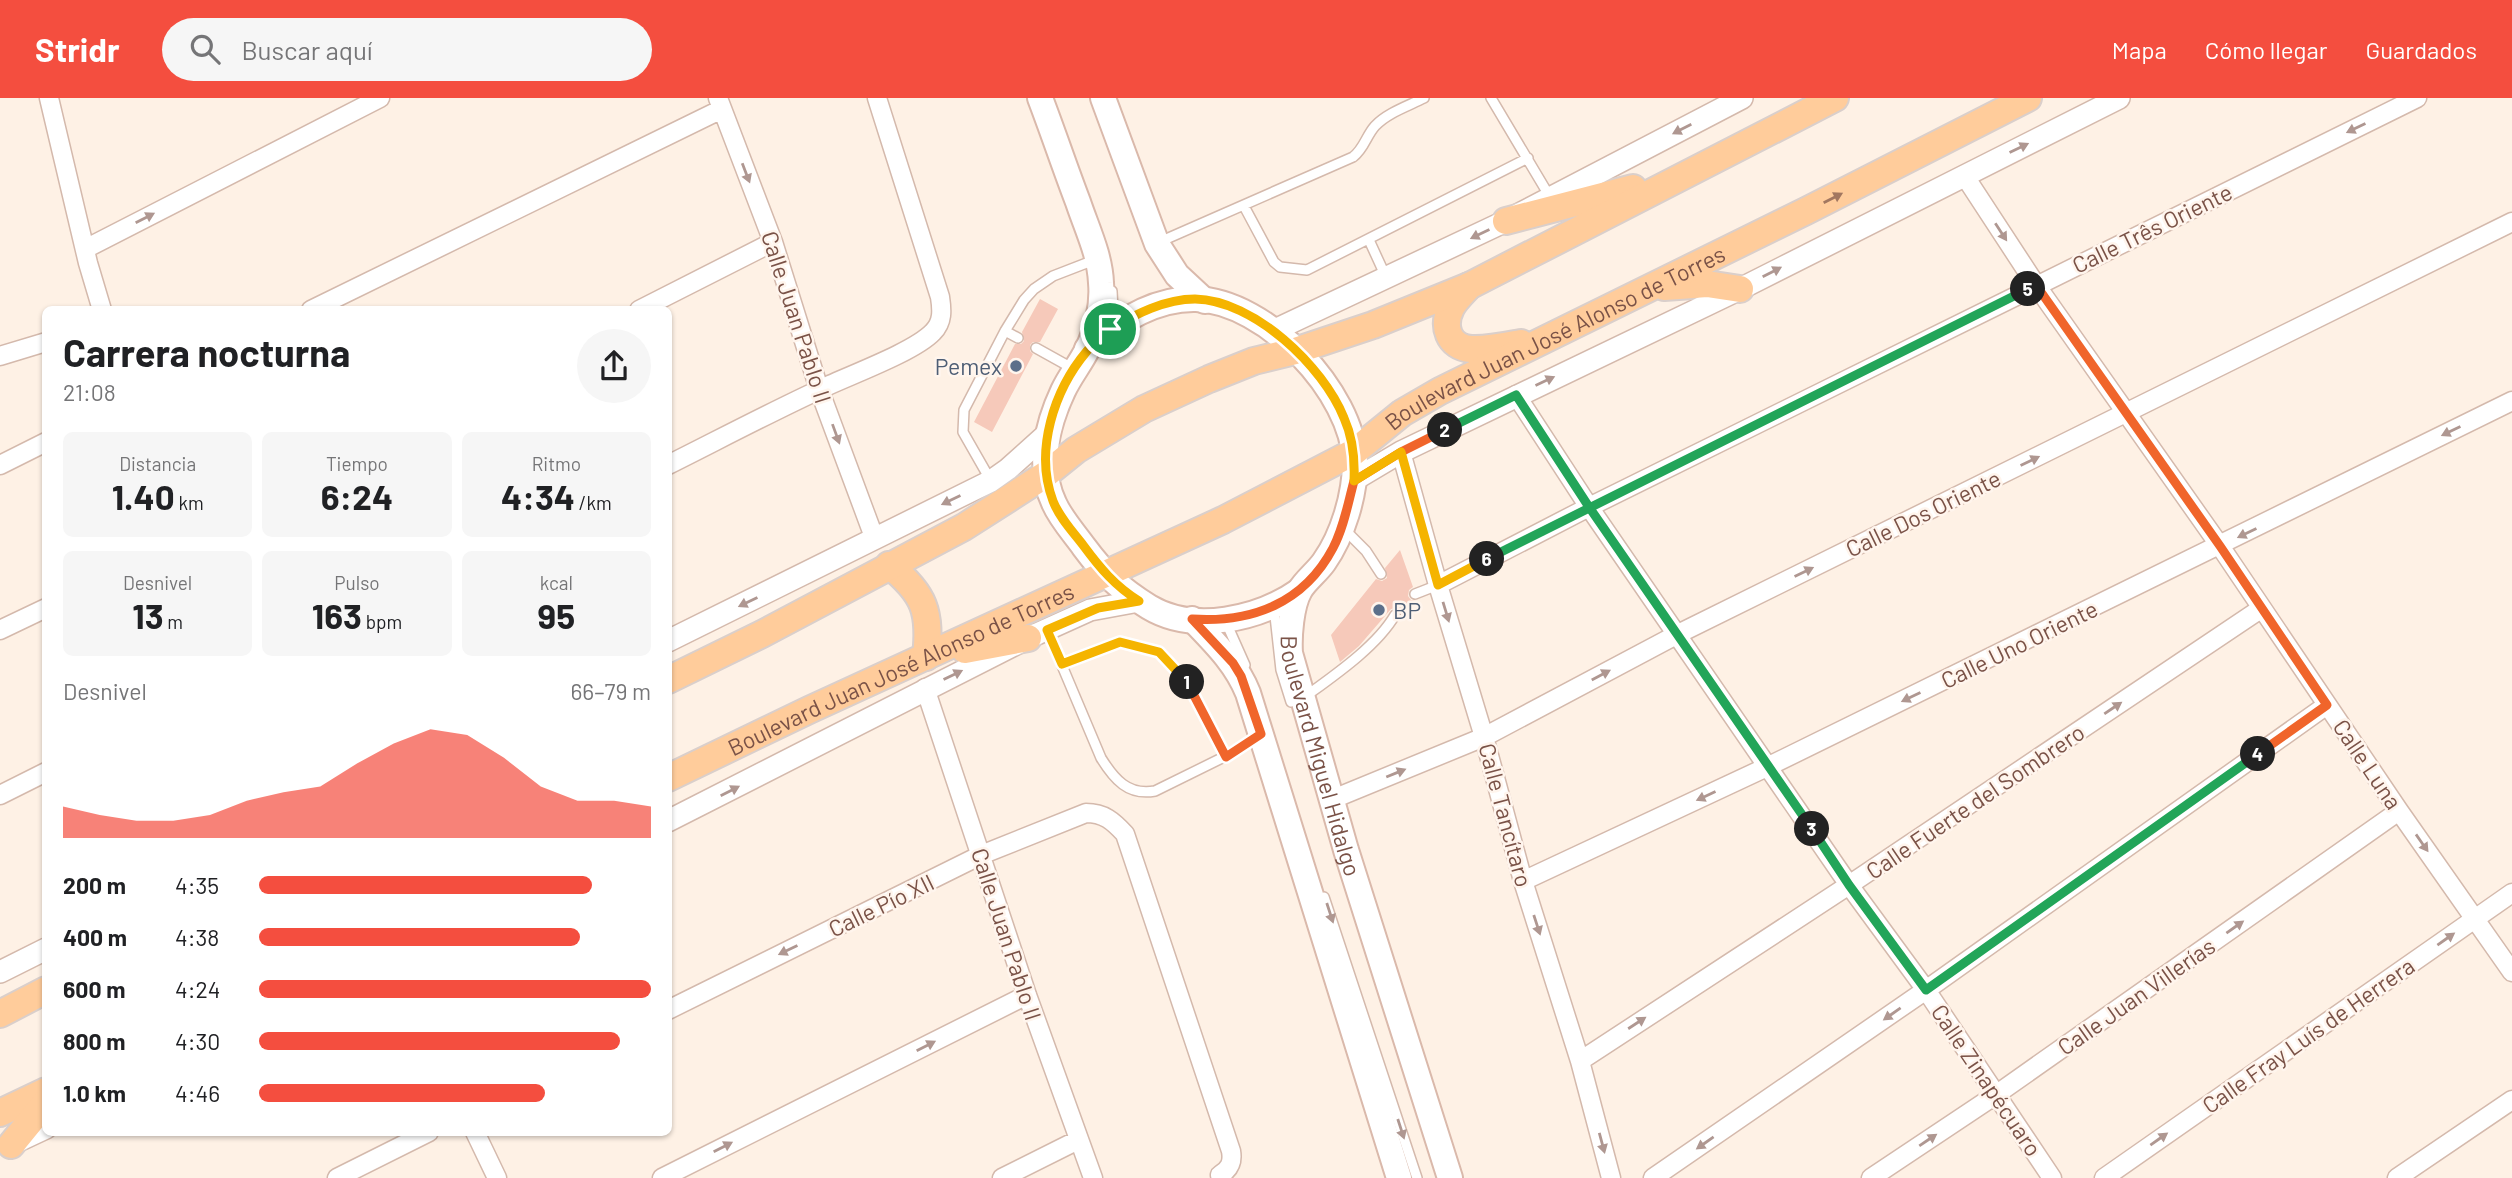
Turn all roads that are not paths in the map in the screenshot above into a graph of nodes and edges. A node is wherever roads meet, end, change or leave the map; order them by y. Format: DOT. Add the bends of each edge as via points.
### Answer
graph roads {
  1 [pos="49,98"];
  2 [pos="380,98"];
  3 [pos="877,98"];
  4 [pos="1040,98"];
  5 [pos="1047,98"];
  6 [pos="1103,98"];
  7 [pos="1424,98"];
  8 [pos="1491,98"];
  9 [pos="1742,98"];
  10 [pos="1835,98"];
  11 [pos="2028,98"];
  12 [pos="2119,98"];
  13 [pos="2417,98"];
  14 [pos="720,104"];
  15 [pos="1528,158"];
  16 [pos="1685,173"];
  17 [pos="1964,175"];
  18 [pos="1550,197"];
  19 [pos="1244,206"];
  20 [pos="1506,221"];
  21 [pos="2512,222"];
  22 [pos="1368,240"];
  23 [pos="773,242"];
  24 [pos="1150,245"];
  25 [pos="85,249"];
  26 [pos="1098,258"];
  27 [pos="1386,278"];
  28 [pos="2036,285"];
  29 [pos="1469,286"];
  30 [pos="1649,289"];
  31 [pos="1740,289"];
  32 [pos="1187,297"];
  33 [pos="101,306"];
  34 [pos="319,306"];
  35 [pos="647,306"];
  36 [pos="1110,329"];
  37 [pos="1275,330"];
  38 [pos="1005,331"];
  39 [pos="1018,338"];
  40 [pos="1543,340"];
  41 [pos="42,343"];
  42 [pos="1036,348"];
  43 [pos="1295,351"];
  44 [pos="0,356"];
  45 [pos="1081,359"];
  46 [pos="819,389"];
  47 [pos="1516,395"];
  48 [pos="2512,401"];
  49 [pos="2125,414"];
  50 [pos="1047,434"];
  51 [pos="42,444"];
  52 [pos="1354,452"];
  53 [pos="1401,452"];
  54 [pos="672,463"];
  55 [pos="0,465"];
  56 [pos="1045,475"];
  57 [pos="991,481"];
  58 [pos="1354,481"];
  59 [pos="1589,507"];
  60 [pos="1342,527"];
  61 [pos="874,537"];
  62 [pos="2220,546"];
  63 [pos="889,565"];
  64 [pos="1105,574"];
  65 [pos="1381,574"];
  66 [pos="1438,585"];
  67 [pos="1299,591"];
  68 [pos="1415,594"];
  69 [pos="1139,601"];
  70 [pos="1274,607"];
  71 [pos="2262,608"];
  72 [pos="42,610"];
  73 [pos="1395,615"];
  74 [pos="1192,619"];
  75 [pos="1224,619"];
  76 [pos="0,630"];
  77 [pos="1038,634"];
  78 [pos="1678,634"];
  79 [pos="672,639"];
  80 [pos="926,657"];
  81 [pos="708,660"];
  82 [pos="1062,664"];
  83 [pos="672,667"];
  84 [pos="672,678"];
  85 [pos="925,688"];
  86 [pos="2327,705"];
  87 [pos="1298,707"];
  88 [pos="1261,734"];
  89 [pos="1484,737"];
  90 [pos="1226,757"];
  91 [pos="1769,766"];
  92 [pos="42,774"];
  93 [pos="672,776"];
  94 [pos="1314,776"];
  95 [pos="0,795"];
  96 [pos="1333,799"];
  97 [pos="2399,811"];
  98 [pos="1296,812"];
  99 [pos="672,819"];
  100 [pos="981,855"];
  101 [pos="1523,881"];
  102 [pos="1849,885"];
  103 [pos="1322,891"];
  104 [pos="2512,893"];
  105 [pos="2474,919"];
  106 [pos="42,950"];
  107 [pos="0,972"];
  108 [pos="2512,972"];
  109 [pos="1926,990"];
  110 [pos="42,992"];
  111 [pos="1027,995"];
  112 [pos="672,1008"];
  113 [pos="0,1014"];
  114 [pos="1580,1061"];
  115 [pos="42,1093"];
  116 [pos="1997,1094"];
  117 [pos="2512,1100"];
  118 [pos="42,1106"];
  119 [pos="0,1113"];
  120 [pos="42,1130"];
  121 [pos="421,1136"];
  122 [pos="477,1136"];
  123 [pos="1078,1140"];
  124 [pos="6,1147"];
  125 [pos="1220,1175"];
  126 [pos="338,1178"];
  127 [pos="497,1178"];
  128 [pos="662,1178"];
  129 [pos="1002,1178"];
  130 [pos="1093,1178"];
  131 [pos="1399,1178"];
  132 [pos="1418,1178"];
  133 [pos="1442,1178"];
  134 [pos="1450,1178"];
  135 [pos="1611,1178"];
  136 [pos="1653,1178"];
  137 [pos="1871,1178"];
  138 [pos="2052,1178"];
  139 [pos="2104,1178"];
  140 [pos="2398,1178"];
  1 -- 25 [label="street"];
  25 -- 2 [label="street, one-way"];
  3 -- 46 [label="street" via="942,313 934,331 915,346"];
  4 -- 26 [label="main road"];
  5 -- 36 [label="lane" via="1110,265"];
  6 -- 24 [label="main road, Boulevard Miguel Hidalgo"];
  7 -- 19 [label="lane" via="1380,120 1353,157"];
  8 -- 15 [label="lane"];
  9 -- 18 [label="street, one-way"];
  10 -- 16 [label="main road"];
  30 -- 11 [label="main road, Boulevard Juan José Alonso de Torres, one-way"];
  17 -- 12 [label="street, Boulevard Juan José Alonso de Torres, one-way"];
  13 -- 28 [label="street, Calle Três Oriente, one-way"];
  14 -- 23 [label="street, Calle Juan Pablo II, one-way"];
  14 -- 34 [label="street"];
  15 -- 18 [label="lane"];
  15 -- 22 [label="lane"];
  16 -- 20 [label="main road"];
  16 -- 29 [label="main road"];
  17 -- 28 [label="street, Calle Luna, one-way"];
  31 -- 17 [label="street, Boulevard Juan José Alonso de Torres, one-way"];
  18 -- 20 [label="street"];
  19 -- 22 [label="lane" via="1280,267 1307,270"];
  19 -- 24 [label="lane"];
  20 -- 27 [label="street, one-way"];
  21 -- 49 [label="street, Calle Dos Oriente"];
  22 -- 27 [label="lane"];
  23 -- 35 [label="street"];
  23 -- 46 [label="street, Calle Juan Pablo II"];
  24 -- 32 [label="main road, Boulevard Miguel Hidalgo" via="1177,275"];
  25 -- 33 [label="street"];
  26 -- 38 [label="lane" via="1034,289"];
  26 -- 45 [label="main road" via="1102,296"];
  27 -- 37 [label="street"];
  28 -- 49 [label="street, Calle Luna"];
  28 -- 59 [label="street, Calle Três Oriente"];
  29 -- 40 [label="main road" via="1449,315 1447,331 1455,343 1471,349"];
  29 -- 43 [label="main road"];
  30 -- 31 [label="main road" via="1687,284"];
  30 -- 40 [label="main road, Boulevard Juan José Alonso de Torres"];
  47 -- 31 [label="street, Boulevard Juan José Alonso de Torres, one-way"];
  32 -- 36 [label="main road" via="1146,310"];
  32 -- 37 [label="main road, Boulevard Miguel Hidalgo" via="1232,308"];
  36 -- 45 [label="main road"];
  37 -- 43 [label="main road, Boulevard Miguel Hidalgo"];
  38 -- 39 [label="lane"];
  38 -- 57 [label="lane" via="964,410 963,432"];
  40 -- 52 [label="main road, Boulevard Juan José Alonso de Torres" via="1419,403"];
  41 -- 44 [label="street"];
  42 -- 45 [label="lane"];
  43 -- 52 [label="main road, Boulevard Miguel Hidalgo" via="1334,398"];
  43 -- 56 [label="main road" via="1254,362 1144,409 1076,450"];
  45 -- 50 [label="main road"];
  46 -- 54 [label="street"];
  46 -- 61 [label="street, Calle Juan Pablo II, one-way"];
  47 -- 53 [label="street, Boulevard Juan José Alonso de Torres"];
  47 -- 59 [label="street, Calle Zinapécuaro"];
  48 -- 62 [label="street, Calle Uno Oriente, one-way"];
  49 -- 62 [label="street, Calle Luna"];
  78 -- 49 [label="street, Calle Dos Oriente, one-way"];
  50 -- 56 [label="main road"];
  50 -- 57 [label="street"];
  51 -- 55 [label="street"];
  52 -- 58 [label="main road, Boulevard Miguel Hidalgo"];
  52 -- 64 [label="main road, Boulevard Juan José Alonso de Torres" via="1213,525"];
  53 -- 58 [label="street, Boulevard Juan José Alonso de Torres"];
  53 -- 66 [label="street, Calle Tancítaro"];
  56 -- 63 [label="main road" via="975,520"];
  56 -- 64 [label="main road" via="1054,503"];
  57 -- 61 [label="street, one-way"];
  58 -- 60 [label="main road, Boulevard Miguel Hidalgo"];
  59 -- 66 [label="street, Calle Três Oriente"];
  59 -- 78 [label="street, Calle Zinapécuaro"];
  60 -- 65 [label="lane"];
  60 -- 67 [label="main road, Boulevard Miguel Hidalgo" via="1323,564"];
  61 -- 79 [label="street, one-way"];
  62 -- 71 [label="street, Calle Luna"];
  62 -- 91 [label="street, Calle Uno Oriente, one-way"];
  63 -- 80 [label="main road" via="913,587 922,603 929,630"];
  63 -- 81 [label="main road"];
  64 -- 69 [label="main road"];
  64 -- 80 [label="main road, Boulevard Juan José Alonso de Torres"];
  66 -- 68 [label="lane"];
  66 -- 89 [label="street, Calle Tancítaro, one-way"];
  67 -- 70 [label="main road"];
  67 -- 87 [label="main road, Boulevard Miguel Hidalgo" via="1289,634"];
  69 -- 74 [label="main road" via="1173,617"];
  69 -- 77 [label="street, Boulevard Juan José Alonso de Torres" via="1098,608"];
  70 -- 75 [label="main road"];
  70 -- 87 [label="lane" via="1281,670"];
  71 -- 86 [label="street, Calle Luna"];
  102 -- 71 [label="street, Calle Fuerte del Sombrero, one-way"];
  72 -- 76 [label="street"];
  73 -- 87 [label="lane"];
  74 -- 75 [label="main road"];
  74 -- 88 [label="main road" via="1241,676"];
  75 -- 98 [label="lane" via="1253,681"];
  77 -- 80 [label="main road"];
  77 -- 82 [label="lane"];
  85 -- 77 [label="street, Boulevard Juan José Alonso de Torres, one-way"];
  89 -- 78 [label="street, Calle Dos Oriente, one-way"];
  78 -- 91 [label="street, Calle Zinapécuaro"];
  80 -- 93 [label="main road, Boulevard Juan José Alonso de Torres"];
  81 -- 83 [label="main road"];
  81 -- 84 [label="main road"];
  82 -- 90 [label="lane" via="1120,642 1159,652 1186,680"];
  82 -- 90 [label="lane" via="1101,758 1113,776 1134,791 1155,791"];
  99 -- 85 [label="street, Boulevard Juan José Alonso de Torres, one-way"];
  85 -- 100 [label="street, Calle Juan Pablo II"];
  86 -- 97 [label="street, Calle Luna"];
  86 -- 109 [label="street"];
  87 -- 96 [label="main road, Boulevard Miguel Hidalgo"];
  88 -- 90 [label="lane"];
  88 -- 131 [label="main road"];
  96 -- 89 [label="street, Calle Dos Oriente, one-way"];
  89 -- 101 [label="street, Calle Tancítaro"];
  91 -- 101 [label="street, Calle Uno Oriente, one-way"];
  91 -- 102 [label="street, Calle Zinapécuaro"];
  92 -- 95 [label="street"];
  94 -- 133 [label="lane"];
  96 -- 134 [label="main road, Boulevard Miguel Hidalgo"];
  97 -- 105 [label="street, Calle Luna, one-way"];
  116 -- 97 [label="street, Calle Juan Villerías, one-way"];
  100 -- 111 [label="street, Calle Juan Pablo II"];
  100 -- 112 [label="street, Calle Pío XII, one-way"];
  100 -- 125 [label="street, Calle Pío XII" via="1086,813 1098,813 1125,834 1231,1151 1230,1166"];
  101 -- 114 [label="street, Calle Tancítaro, one-way"];
  102 -- 109 [label="street, Calle Zinapécuaro"];
  114 -- 102 [label="street, Calle Fuerte del Sombrero, one-way"];
  103 -- 132 [label="lane, one-way"];
  104 -- 105 [label="street, Calle Fray Luís de Herrera"];
  105 -- 108 [label="street, Calle Luna"];
  139 -- 105 [label="street, Calle Fray Luís de Herrera, one-way"];
  106 -- 107 [label="street"];
  109 -- 116 [label="street, Calle Zinapécuaro"];
  109 -- 136 [label="street, one-way"];
  110 -- 113 [label="main road"];
  111 -- 123 [label="street, Calle Juan Pablo II"];
  128 -- 111 [label="street, one-way"];
  114 -- 135 [label="street, Calle Tancítaro, one-way"];
  115 -- 119 [label="main road"];
  137 -- 116 [label="street, Calle Juan Villerías, one-way"];
  116 -- 138 [label="street, Calle Zinapécuaro"];
  117 -- 140 [label="street"];
  118 -- 124 [label="main road"];
  120 -- 124 [label="street"];
  121 -- 126 [label="street"];
  122 -- 127 [label="street"];
  123 -- 129 [label="street"];
  123 -- 130 [label="street, Calle Juan Pablo II"];
}
